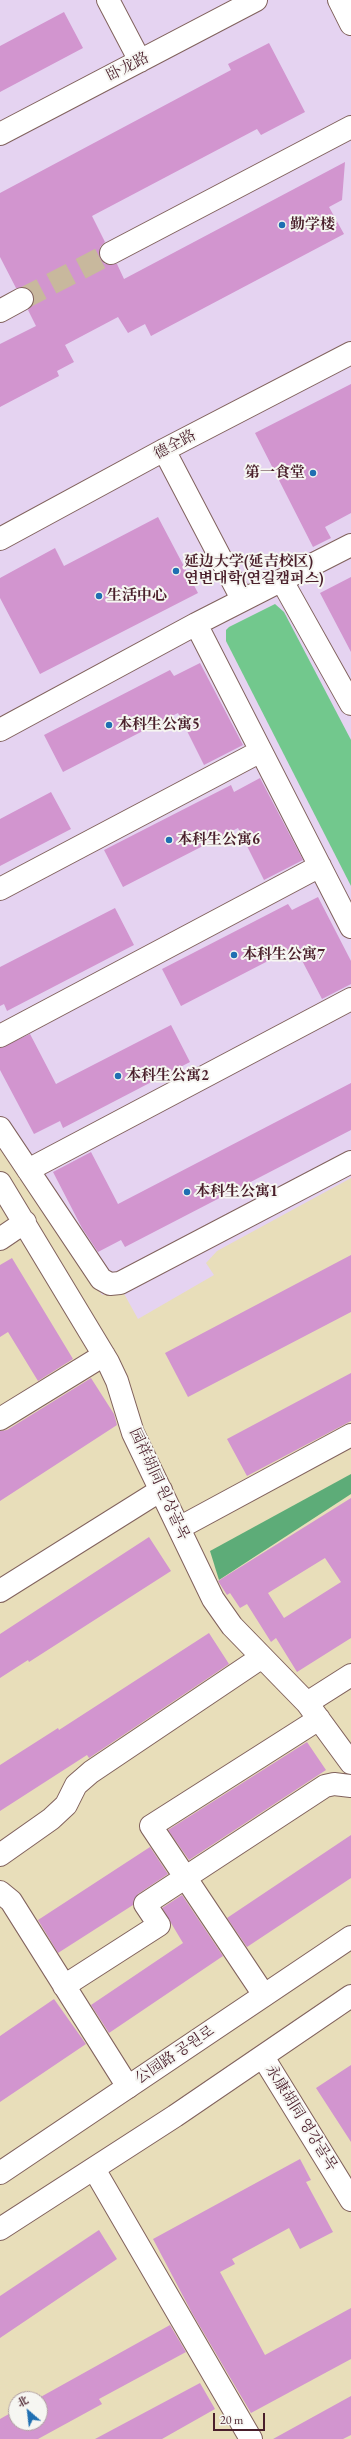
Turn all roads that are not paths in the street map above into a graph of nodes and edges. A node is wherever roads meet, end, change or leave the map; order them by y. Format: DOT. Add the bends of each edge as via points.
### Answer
graph roads {
  1 [pos="108,0"];
  2 [pos="256,0"];
  3 [pos="339,0"];
  4 [pos="351,24"];
  5 [pos="140,61"];
  6 [pos="351,127"];
  7 [pos="0,134"];
  8 [pos="111,253"];
  9 [pos="22,299"];
  10 [pos="0,311"];
  11 [pos="351,353"];
  12 [pos="164,450"];
  13 [pos="0,539"];
  14 [pos="351,545"];
  15 [pos="282,582"];
  16 [pos="242,600"];
  17 [pos="196,624"];
  18 [pos="351,704"];
  19 [pos="0,730"];
  20 [pos="261,751"];
  21 [pos="320,866"];
  22 [pos="0,889"];
  23 [pos="351,927"];
  24 [pos="351,999"];
  25 [pos="0,1036"];
  26 [pos="0,1128"];
  27 [pos="351,1162"];
  28 [pos="28,1170"];
  29 [pos="0,1183"];
  30 [pos="25,1222"];
  31 [pos="0,1239"];
  32 [pos="104,1355"];
  33 [pos="0,1419"];
  34 [pos="351,1435"];
  35 [pos="160,1490"];
  36 [pos="179,1528"];
  37 [pos="0,1591"];
  38 [pos="262,1657"];
  39 [pos="351,1675"];
  40 [pos="313,1711"];
  41 [pos="351,1763"];
  42 [pos="351,1786"];
  43 [pos="0,1855"];
  44 [pos="185,1878"];
  45 [pos="0,1892"];
  46 [pos="351,1937"];
  47 [pos="64,1986"];
  48 [pos="264,1995"];
  49 [pos="351,1996"];
  50 [pos="263,2057"];
  51 [pos="128,2087"];
  52 [pos="94,2169"];
  53 [pos="0,2173"];
  54 [pos="351,2200"];
  55 [pos="0,2229"];
  56 [pos="250,2439"];
  1 -- 5 [label="main road"];
  2 -- 5 [label="main road, 卧龙路"];
  3 -- 4 [label="main road"];
  5 -- 7 [label="main road, 卧龙路"];
  6 -- 8 [label="main road"];
  9 -- 10 [label="main road"];
  11 -- 12 [label="main road, 德全路"];
  12 -- 13 [label="main road, 德全路"];
  12 -- 16 [label="main road"];
  14 -- 15 [label="main road"];
  15 -- 16 [label="main road"];
  15 -- 18 [label="main road"];
  16 -- 17 [label="main road"];
  17 -- 19 [label="main road"];
  17 -- 20 [label="main road"];
  20 -- 21 [label="main road"];
  20 -- 22 [label="main road"];
  21 -- 23 [label="main road"];
  21 -- 25 [label="main road"];
  24 -- 28 [label="main road"];
  26 -- 28 [label="main road"];
  27 -- 28 [label="main road" via="120,1283 110,1284 101,1279"];
  29 -- 30 [label="main road, 园祥胡同 원상골목"];
  30 -- 31 [label="main road"];
  30 -- 32 [label="main road, 园祥胡同 원상골목"];
  32 -- 33 [label="main road"];
  32 -- 35 [label="main road, 园祥胡同 원상골목" via="117,1381 133,1433"];
  34 -- 36 [label="main road"];
  35 -- 36 [label="main road, 园祥胡同 원상골목"];
  35 -- 37 [label="main road"];
  36 -- 38 [label="main road, 园祥胡同 원상골목" via="213,1599 232,1626"];
  38 -- 40 [label="main road, 园祥胡同 원상골목"];
  38 -- 43 [label="main road" via="91,1772 76,1785 66,1805 51,1819"];
  39 -- 40 [label="main road"];
  40 -- 41 [label="main road, 园祥胡同 원상골목"];
  40 -- 44 [label="main road" via="151,1826"];
  42 -- 44 [label="main road" via="325,1786"];
  44 -- 47 [label="main road" via="145,1904 159,1925"];
  44 -- 48 [label="main road"];
  45 -- 47 [label="main road" via="11,1901"];
  46 -- 48 [label="main road, 公园路 공원로"];
  47 -- 51 [label="main road"];
  48 -- 51 [label="main road, 公园路 공원로"];
  49 -- 50 [label="main road"];
  50 -- 52 [label="main road"];
  50 -- 54 [label="main road, 永康胡同 영강골목"];
  51 -- 53 [label="main road, 公园路 공원로"];
  52 -- 55 [label="main road"];
  52 -- 56 [label="main road"];
}
